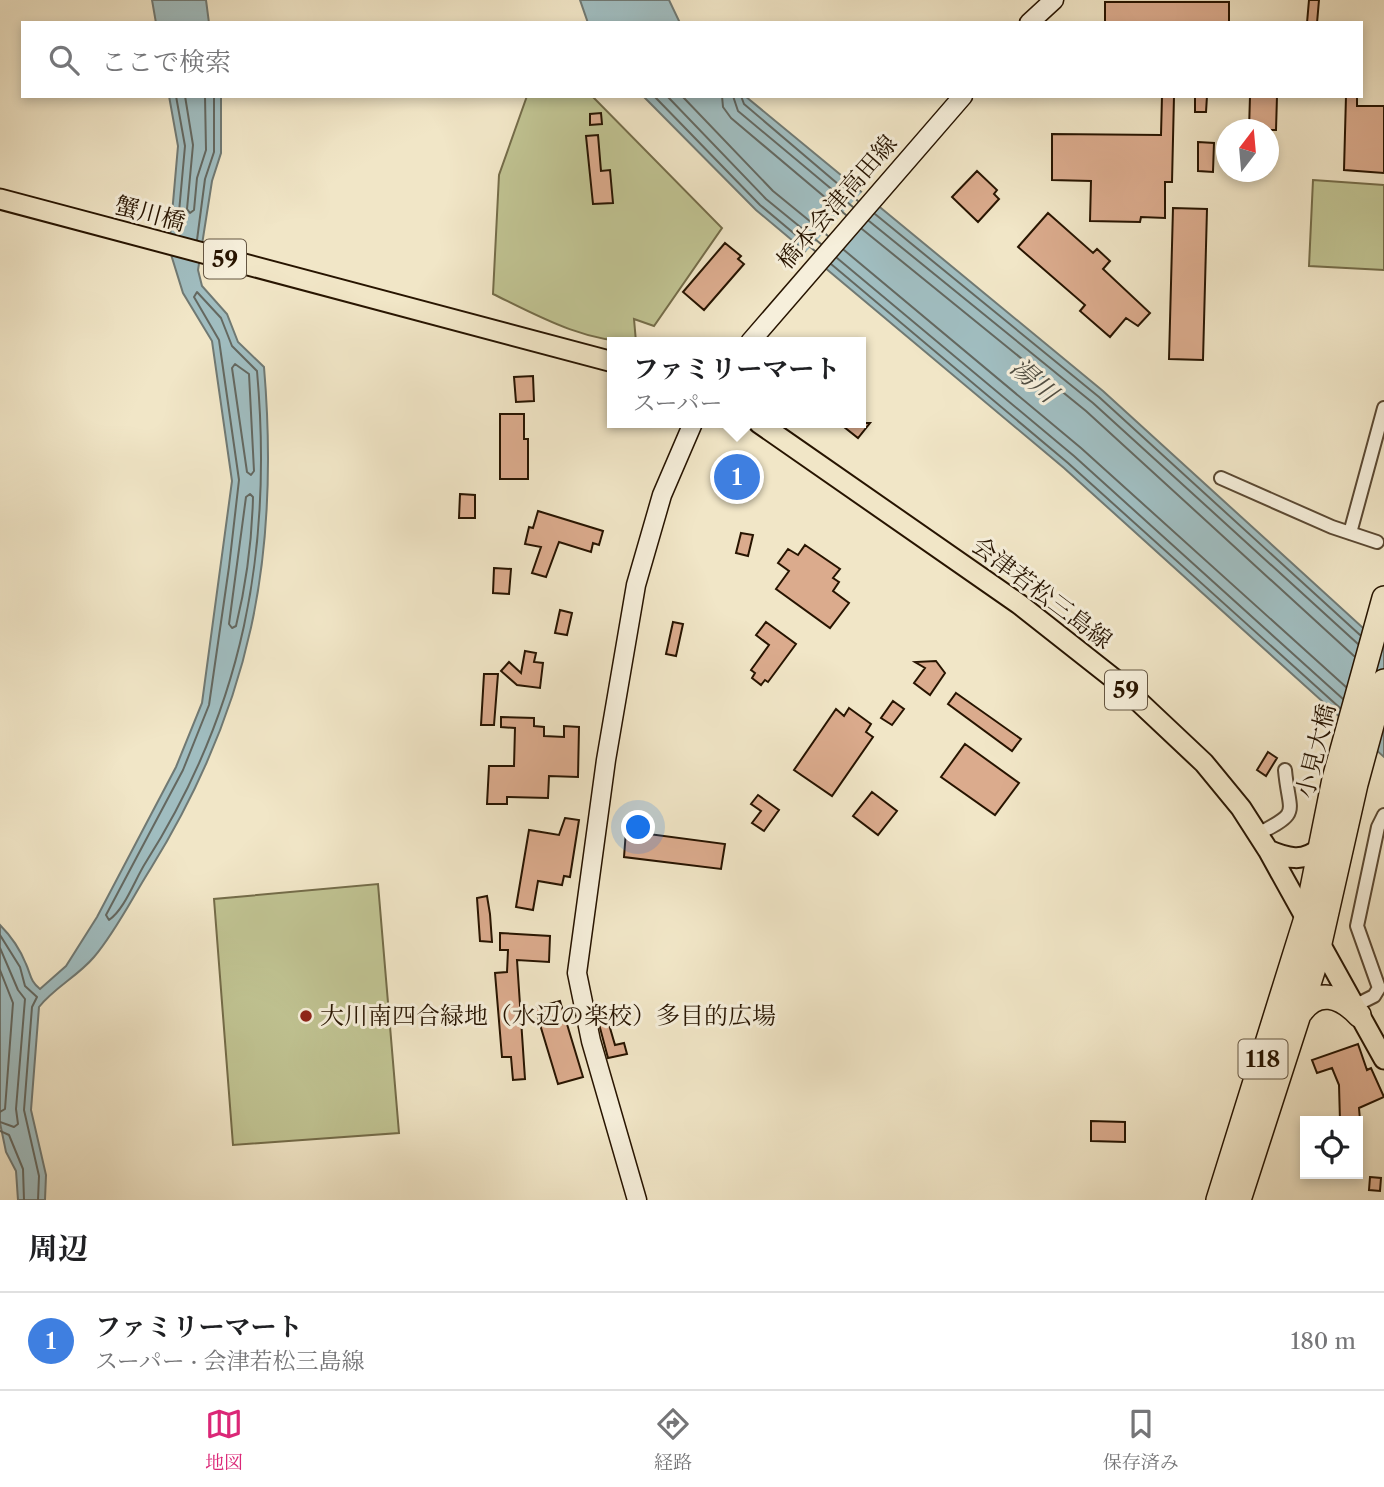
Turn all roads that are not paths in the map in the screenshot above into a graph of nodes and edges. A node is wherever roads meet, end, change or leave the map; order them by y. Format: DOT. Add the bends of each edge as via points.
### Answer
graph roads {
  1 [pos="1054,0"];
  2 [pos="1031,21"];
  3 [pos="961,98"];
  4 [pos="0,199"];
  5 [pos="754,337"];
  6 [pos="607,360"];
  7 [pos="1384,408"];
  8 [pos="691,428"];
  9 [pos="766,428"];
  10 [pos="1221,478"];
  11 [pos="1350,533"];
  12 [pos="1377,542"];
  13 [pos="1384,598"];
  14 [pos="1384,681"];
  15 [pos="1285,770"];
  16 [pos="1345,782"];
  17 [pos="1384,814"];
  18 [pos="1263,842"];
  19 [pos="1320,848"];
  20 [pos="1306,918"];
  21 [pos="1321,945"];
  22 [pos="1357,1010"];
  23 [pos="1301,1012"];
  24 [pos="1384,1059"];
  25 [pos="637,1200"];
  26 [pos="1218,1200"];
  27 [pos="1239,1200"];
  1 -- 2 [label="street"];
  3 -- 5 [label="street, 橋本会津高田線"];
  4 -- 6 [label="main road, 蟹川橋 / 59"];
  7 -- 11 [label="street"];
  8 -- 25 [label="street" via="662,495 636,585 577,973 591,1041"];
  9 -- 18 [label="main road, 会津若松三島線 / 59" via="874,500 1086,655 1204,763"];
  10 -- 11 [label="street"];
  11 -- 12 [label="street"];
  13 -- 16 [label="highway, 小見大橋 / 118"];
  14 -- 16 [label="highway, 小見大橋 / 118"];
  15 -- 18 [label="street" via="1291,805 1288,816"];
  16 -- 19 [label="highway, 小見大橋 / 118"];
  16 -- 21 [label="highway, 小見大橋 / 118"];
  17 -- 22 [label="street" via="1357,926 1378,988"];
  18 -- 19 [label="main road" via="1296,858"];
  18 -- 20 [label="main road, 会津若松三島線 / 59"];
  19 -- 20 [label="highway, 小見大橋 / 118"];
  20 -- 21 [label="main road, 会津若松三島線 / 59"];
  20 -- 26 [label="highway, 118"];
  21 -- 22 [label="main road, 会津若松三島線 / 59"];
  21 -- 23 [label="highway, 118"];
  22 -- 23 [label="highway" via="1332,996 1310,1002"];
  22 -- 24 [label="main road, 会津若松三島線 / 59"];
  23 -- 27 [label="highway, 118"];
}
